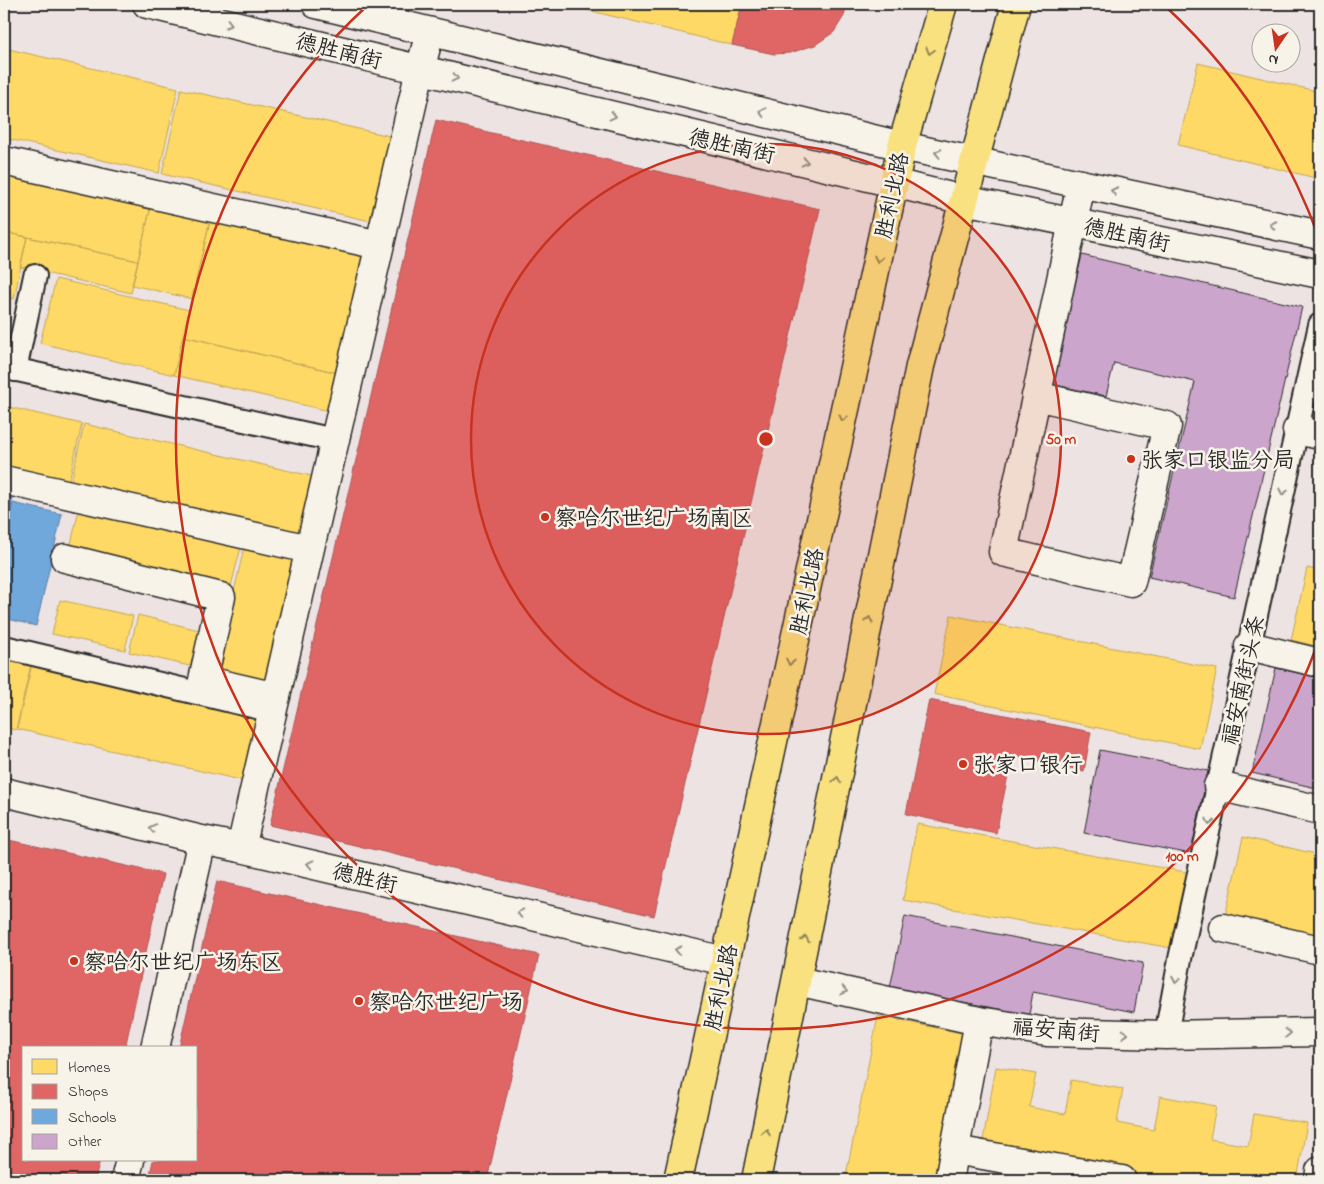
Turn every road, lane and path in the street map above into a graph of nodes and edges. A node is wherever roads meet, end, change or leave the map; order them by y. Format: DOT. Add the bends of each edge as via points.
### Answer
graph roads {
  1 [pos="147,4"];
  2 [pos="316,4"];
  3 [pos="943,4"];
  4 [pos="1016,4"];
  5 [pos="430,32"];
  6 [pos="420,70"];
  7 [pos="902,146"];
  8 [pos="4,161"];
  9 [pos="974,161"];
  10 [pos="894,184"];
  11 [pos="1081,184"];
  12 [pos="964,200"];
  13 [pos="1073,223"];
  14 [pos="1320,235"];
  15 [pos="379,245"];
  16 [pos="1320,274"];
  17 [pos="35,276"];
  18 [pos="1320,325"];
  19 [pos="10,368"];
  20 [pos="1036,396"];
  21 [pos="1309,432"];
  22 [pos="334,440"];
  23 [pos="4,480"];
  24 [pos="309,549"];
  25 [pos="65,558"];
  26 [pos="1249,646"];
  27 [pos="4,647"];
  28 [pos="1320,663"];
  29 [pos="274,704"];
  30 [pos="1218,786"];
  31 [pos="4,792"];
  32 [pos="1320,810"];
  33 [pos="202,840"];
  34 [pos="242,848"];
  35 [pos="1223,928"];
  36 [pos="1320,950"];
  37 [pos="725,962"];
  38 [pos="797,981"];
  39 [pos="979,1022"];
  40 [pos="1320,1032"];
  41 [pos="1166,1035"];
  42 [pos="155,1046"];
  43 [pos="955,1150"];
  44 [pos="130,1162"];
  45 [pos="1320,1171"];
  46 [pos="125,1180"];
  47 [pos="678,1180"];
  48 [pos="756,1180"];
  49 [pos="949,1180"];
  50 [pos="1122,1180"];
  51 [pos="1319,1180"];
  1 -- 6 [label="street, 德胜南街, one-way"];
  2 -- 5 [label="street, 德胜南街"];
  3 -- 7 [label="highway, 胜利北路, one-way"];
  4 -- 9 [label="highway"];
  5 -- 6 [label="street"];
  7 -- 5 [label="street, 德胜南街, one-way"];
  6 -- 10 [label="street, 德胜南街, one-way"];
  6 -- 15 [label="street"];
  9 -- 7 [label="street, 德胜南街, one-way"];
  7 -- 10 [label="highway, 胜利北路"];
  8 -- 15 [label="street"];
  9 -- 11 [label="street, 德胜南街"];
  9 -- 12 [label="highway"];
  10 -- 12 [label="street, 德胜南街"];
  10 -- 37 [label="highway, 胜利北路, one-way"];
  11 -- 13 [label="street"];
  14 -- 11 [label="street, 德胜南街, one-way"];
  12 -- 13 [label="street, 德胜南街"];
  38 -- 12 [label="highway, one-way" via="920,366"];
  13 -- 16 [label="street, 德胜南街"];
  13 -- 20 [label="street"];
  15 -- 22 [label="street"];
  17 -- 19 [label="lane"];
  18 -- 21 [label="lane, 福安南街头条"];
  19 -- 22 [label="lane"];
  20 -- 20 [label="street" via="1003,552 1131,582 1167,426"];
  21 -- 26 [label="lane, 福安南街头条, one-way"];
  22 -- 24 [label="street"];
  23 -- 24 [label="street"];
  24 -- 29 [label="street"];
  25 -- 29 [label="street" via="221,597 203,680"];
  26 -- 28 [label="street"];
  26 -- 30 [label="lane, 福安南街头条"];
  27 -- 29 [label="lane"];
  29 -- 34 [label="street"];
  30 -- 32 [label="street"];
  30 -- 41 [label="lane, 福安南街头条, one-way"];
  33 -- 31 [label="street, 德胜街, one-way"];
  33 -- 34 [label="street, 德胜街"];
  33 -- 42 [label="street"];
  37 -- 34 [label="street, 德胜街, one-way"];
  35 -- 36 [label="street"];
  37 -- 47 [label="highway, 胜利北路"];
  38 -- 39 [label="street, 福安南街, one-way"];
  48 -- 38 [label="highway, one-way"];
  39 -- 41 [label="street, 福安南街, one-way" via="1047,1032"];
  39 -- 43 [label="street"];
  41 -- 40 [label="street, 福安南街, one-way"];
  43 -- 49 [label="street"];
  43 -- 50 [label="street"];
  44 -- 46 [label="street"];
  45 -- 51 [label="street"];
}
